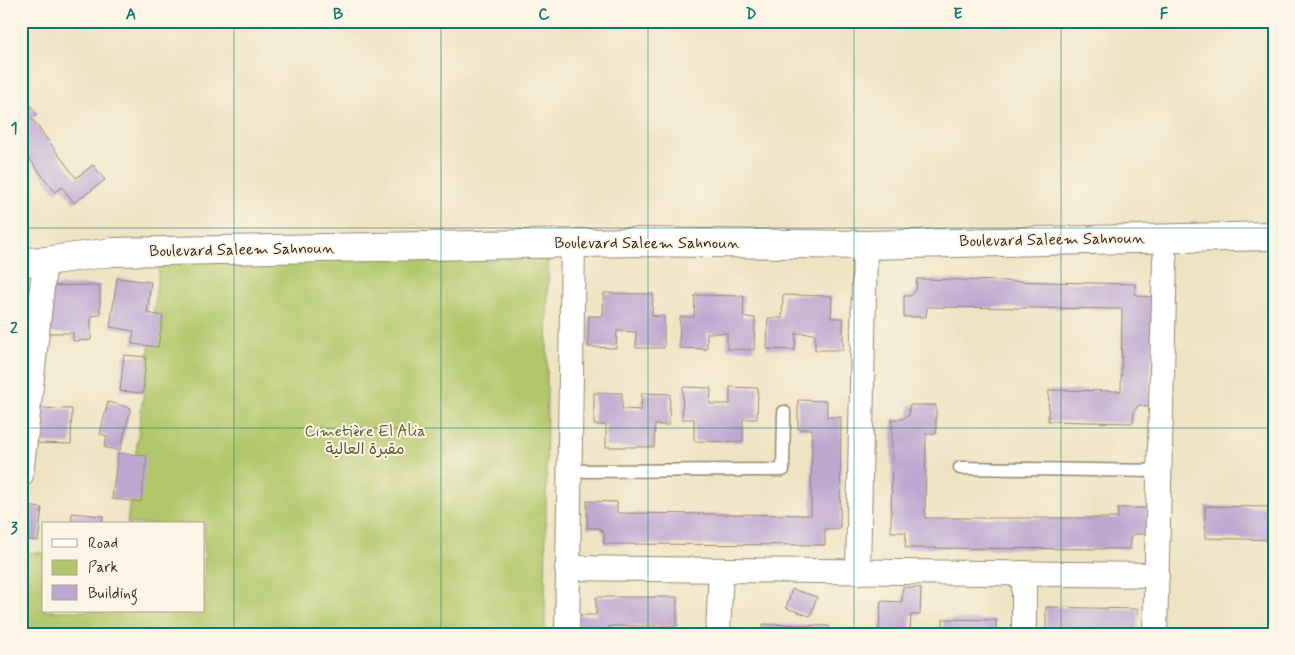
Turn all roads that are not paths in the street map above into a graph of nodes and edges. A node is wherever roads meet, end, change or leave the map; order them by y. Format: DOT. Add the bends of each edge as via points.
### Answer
graph roads {
  1 [pos="1274,236"];
  2 [pos="573,243"];
  3 [pos="865,245"];
  4 [pos="1165,260"];
  5 [pos="33,262"];
  6 [pos="784,412"];
  7 [pos="960,468"];
  8 [pos="568,471"];
  9 [pos="1160,471"];
  10 [pos="21,475"];
  11 [pos="567,568"];
  12 [pos="721,570"];
  13 [pos="858,572"];
  14 [pos="1024,573"];
  15 [pos="1157,575"];
  16 [pos="567,634"];
  17 [pos="718,634"];
  18 [pos="1024,634"];
  19 [pos="1156,634"];
  1 -- 3 [label="street, Boulevard Saleem Sahnoun"];
  2 -- 3 [label="street, Boulevard Saleem Sahnoun"];
  2 -- 5 [label="street, Boulevard Saleem Sahnoun" via="113,252"];
  2 -- 8 [label="street"];
  3 -- 13 [label="street"];
  4 -- 9 [label="street"];
  5 -- 10 [label="street"];
  6 -- 8 [label="lane" via="783,470"];
  7 -- 9 [label="lane"];
  8 -- 11 [label="street"];
  9 -- 15 [label="street"];
  11 -- 12 [label="street"];
  11 -- 16 [label="street"];
  12 -- 13 [label="street"];
  12 -- 17 [label="street"];
  13 -- 14 [label="street"];
  14 -- 15 [label="street"];
  14 -- 18 [label="street"];
  15 -- 19 [label="street"];
}
